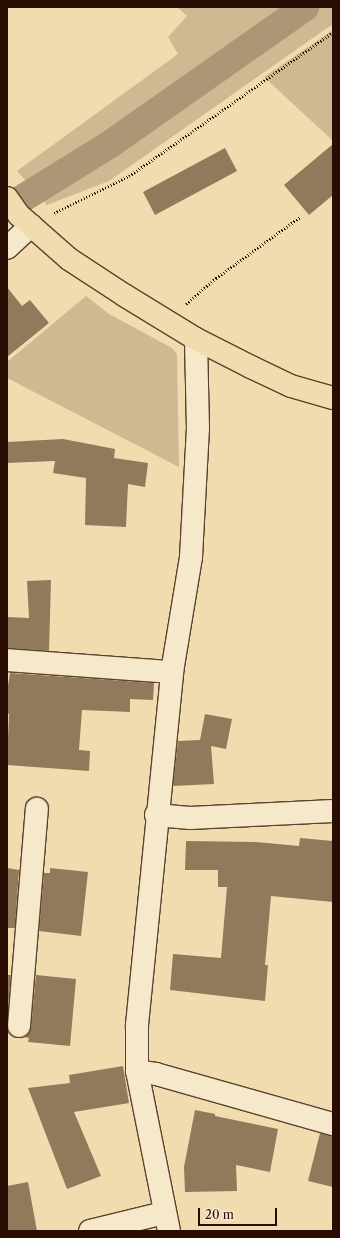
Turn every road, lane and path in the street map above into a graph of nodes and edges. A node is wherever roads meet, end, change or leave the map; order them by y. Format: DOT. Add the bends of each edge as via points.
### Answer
graph roads {
  1 [pos="333,32"];
  2 [pos="19,213"];
  3 [pos="300,217"];
  4 [pos="7,248"];
  5 [pos="171,324"];
  6 [pos="196,339"];
  7 [pos="333,398"];
  8 [pos="7,660"];
  9 [pos="172,672"];
  10 [pos="38,809"];
  11 [pos="333,811"];
  12 [pos="156,815"];
  13 [pos="19,1026"];
  14 [pos="137,1071"];
  15 [pos="333,1124"];
  16 [pos="166,1222"];
  17 [pos="90,1231"];
  1 -- 2 [label="path" via="129,176"];
  2 -- 4 [label="street"];
  2 -- 5 [label="main road" via="69,259"];
  3 -- 5 [label="path" via="188,301"];
  5 -- 6 [label="main road"];
  6 -- 7 [label="main road" via="291,386"];
  6 -- 9 [label="street" via="198,429 191,557"];
  8 -- 9 [label="street"];
  9 -- 12 [label="street"];
  10 -- 13 [label="street"];
  11 -- 12 [label="street" via="190,818"];
  12 -- 14 [label="street" via="137,1024"];
  14 -- 15 [label="street" via="164,1076"];
  14 -- 16 [label="street"];
  16 -- 17 [label="street"];
}
